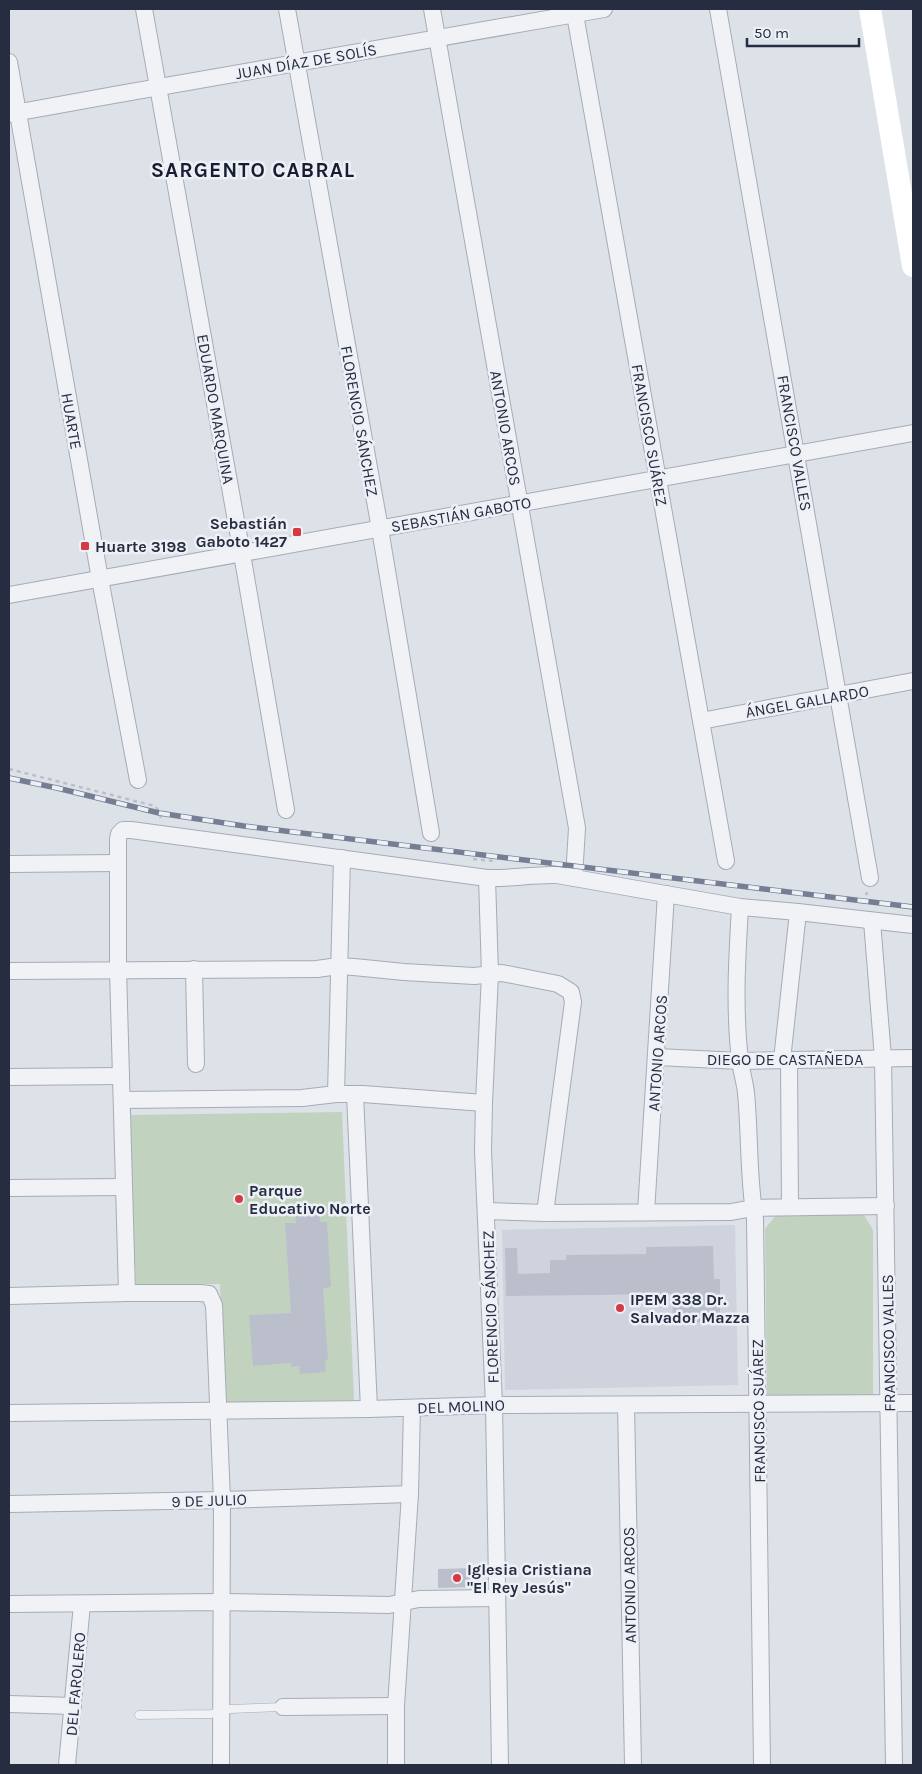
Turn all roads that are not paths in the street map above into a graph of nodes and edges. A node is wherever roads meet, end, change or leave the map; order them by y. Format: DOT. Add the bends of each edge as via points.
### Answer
graph roads {
  1 [pos="144,9"];
  2 [pos="287,9"];
  3 [pos="432,9"];
  4 [pos="604,9"];
  5 [pos="718,9"];
  6 [pos="870,9"];
  7 [pos="574,11"];
  8 [pos="438,37"];
  9 [pos="9,62"];
  10 [pos="297,64"];
  11 [pos="158,88"];
  12 [pos="13,113"];
  13 [pos="912,255"];
  14 [pos="913,433"];
  15 [pos="797,454"];
  16 [pos="658,479"];
  17 [pos="519,504"];
  18 [pos="380,528"];
  19 [pos="242,554"];
  20 [pos="100,579"];
  21 [pos="9,595"];
  22 [pos="913,682"];
  23 [pos="838,695"];
  24 [pos="701,721"];
  25 [pos="138,780"];
  26 [pos="286,810"];
  27 [pos="431,833"];
  28 [pos="342,858"];
  29 [pos="726,861"];
  30 [pos="118,863"];
  31 [pos="9,864"];
  32 [pos="487,878"];
  33 [pos="574,878"];
  34 [pos="870,878"];
  35 [pos="666,894"];
  36 [pos="740,908"];
  37 [pos="798,912"];
  38 [pos="866,920"];
  39 [pos="913,926"];
  40 [pos="338,966"];
  41 [pos="118,969"];
  42 [pos="194,969"];
  43 [pos="9,971"];
  44 [pos="490,974"];
  45 [pos="657,1057"];
  46 [pos="883,1058"];
  47 [pos="913,1058"];
  48 [pos="785,1060"];
  49 [pos="740,1061"];
  50 [pos="196,1064"];
  51 [pos="121,1076"];
  52 [pos="9,1077"];
  53 [pos="336,1094"];
  54 [pos="355,1094"];
  55 [pos="122,1100"];
  56 [pos="484,1103"];
  57 [pos="124,1187"];
  58 [pos="9,1188"];
  59 [pos="886,1206"];
  60 [pos="790,1207"];
  61 [pos="753,1208"];
  62 [pos="486,1211"];
  63 [pos="646,1212"];
  64 [pos="545,1213"];
  65 [pos="127,1293"];
  66 [pos="9,1296"];
  67 [pos="758,1403"];
  68 [pos="888,1403"];
  69 [pos="913,1403"];
  70 [pos="494,1405"];
  71 [pos="626,1405"];
  72 [pos="412,1408"];
  73 [pos="369,1409"];
  74 [pos="218,1410"];
  75 [pos="9,1412"];
  76 [pos="410,1494"];
  77 [pos="222,1500"];
  78 [pos="9,1504"];
  79 [pos="497,1598"];
  80 [pos="221,1602"];
  81 [pos="404,1602"];
  82 [pos="9,1604"];
  83 [pos="82,1604"];
  84 [pos="9,1704"];
  85 [pos="73,1706"];
  86 [pos="396,1706"];
  87 [pos="283,1707"];
  88 [pos="221,1711"];
  89 [pos="139,1715"];
  90 [pos="67,1765"];
  91 [pos="221,1765"];
  92 [pos="396,1765"];
  93 [pos="500,1765"];
  94 [pos="633,1765"];
  95 [pos="762,1765"];
  96 [pos="894,1765"];
  1 -- 11 [label="street, EDUARDO MARQUINA"];
  2 -- 10 [label="street, FLORENCIO SÁNCHEZ"];
  3 -- 8 [label="street, ANTONIO ARCOS"];
  4 -- 7 [label="street, JUAN DÍAZ DE SOLÍS"];
  5 -- 15 [label="street, FRANCISCO VALLES"];
  6 -- 13 [label="main road"];
  7 -- 8 [label="street, JUAN DÍAZ DE SOLÍS"];
  7 -- 16 [label="street, FRANCISCO SUÁREZ"];
  8 -- 10 [label="street, JUAN DÍAZ DE SOLÍS"];
  8 -- 17 [label="street, ANTONIO ARCOS"];
  9 -- 12 [label="street, HUARTE"];
  10 -- 11 [label="street, JUAN DÍAZ DE SOLÍS"];
  10 -- 18 [label="street, FLORENCIO SÁNCHEZ"];
  11 -- 12 [label="street, JUAN DÍAZ DE SOLÍS"];
  11 -- 19 [label="street, EDUARDO MARQUINA"];
  12 -- 20 [label="street, HUARTE"];
  14 -- 15 [label="street, SEBASTIÁN GABOTO"];
  15 -- 16 [label="street, SEBASTIÁN GABOTO"];
  15 -- 23 [label="street, FRANCISCO VALLES"];
  16 -- 17 [label="street, SEBASTIÁN GABOTO"];
  16 -- 24 [label="street, FRANCISCO SUÁREZ"];
  17 -- 18 [label="street, SEBASTIÁN GABOTO"];
  17 -- 33 [label="street, ANTONIO ARCOS" via="577,828"];
  18 -- 19 [label="street, SEBASTIÁN GABOTO"];
  18 -- 27 [label="street, FLORENCIO SÁNCHEZ"];
  19 -- 20 [label="street, SEBASTIÁN GABOTO"];
  19 -- 26 [label="street, EDUARDO MARQUINA"];
  20 -- 21 [label="street, SEBASTIÁN GABOTO"];
  20 -- 25 [label="street, HUARTE"];
  22 -- 23 [label="street, ÁNGEL GALLARDO"];
  23 -- 24 [label="street, ÁNGEL GALLARDO"];
  23 -- 34 [label="street, FRANCISCO VALLES"];
  24 -- 29 [label="street, FRANCISCO SUÁREZ"];
  28 -- 30 [label="street" via="123,830 119,834"];
  28 -- 32 [label="street"];
  28 -- 40 [label="street"];
  30 -- 31 [label="street"];
  30 -- 41 [label="street"];
  32 -- 33 [label="street" via="544,875"];
  32 -- 44 [label="street, FLORENCIO SÁNCHEZ"];
  33 -- 35 [label="street"];
  35 -- 36 [label="street"];
  35 -- 45 [label="street, ANTONIO ARCOS"];
  36 -- 37 [label="street"];
  36 -- 49 [label="street, FRANCISCO SUÁREZ" via="737,984"];
  37 -- 38 [label="street"];
  37 -- 48 [label="street"];
  38 -- 39 [label="street"];
  38 -- 46 [label="street, FRANCISCO VALLES"];
  40 -- 42 [label="street" via="317,969"];
  40 -- 44 [label="street" via="474,976"];
  40 -- 53 [label="street"];
  41 -- 42 [label="street"];
  41 -- 43 [label="street"];
  41 -- 51 [label="street"];
  42 -- 50 [label="street"];
  44 -- 56 [label="street, FLORENCIO SÁNCHEZ"];
  44 -- 64 [label="street" via="502,973 558,984 571,992 573,998"];
  45 -- 49 [label="street, DIEGO DE CASTAÑEDA"];
  45 -- 63 [label="street, ANTONIO ARCOS"];
  46 -- 47 [label="street, DIEGO DE CASTAÑEDA"];
  46 -- 48 [label="street, DIEGO DE CASTAÑEDA"];
  46 -- 59 [label="street, FRANCISCO VALLES"];
  48 -- 49 [label="street, DIEGO DE CASTAÑEDA"];
  48 -- 60 [label="street"];
  49 -- 61 [label="street, FRANCISCO SUÁREZ" via="746,1091"];
  51 -- 52 [label="street"];
  51 -- 55 [label="street"];
  53 -- 54 [label="street"];
  53 -- 55 [label="street" via="302,1098"];
  54 -- 56 [label="street"];
  54 -- 73 [label="street"];
  55 -- 57 [label="street"];
  56 -- 62 [label="street, FLORENCIO SÁNCHEZ"];
  57 -- 58 [label="street"];
  57 -- 65 [label="street"];
  59 -- 60 [label="street"];
  59 -- 68 [label="street, FRANCISCO VALLES"];
  60 -- 61 [label="street"];
  61 -- 63 [label="street" via="731,1212"];
  61 -- 67 [label="street, FRANCISCO SUÁREZ"];
  62 -- 64 [label="street"];
  62 -- 70 [label="street, FLORENCIO SÁNCHEZ"];
  63 -- 64 [label="street"];
  65 -- 66 [label="street"];
  65 -- 74 [label="street" via="209,1294 214,1305"];
  67 -- 68 [label="street, DEL MOLINO"];
  67 -- 71 [label="street, DEL MOLINO"];
  67 -- 95 [label="street, FRANCISCO SUÁREZ"];
  68 -- 69 [label="street, DEL MOLINO"];
  68 -- 96 [label="street, FRANCISCO VALLES"];
  70 -- 71 [label="street, DEL MOLINO"];
  70 -- 72 [label="street, DEL MOLINO"];
  70 -- 79 [label="street, FLORENCIO SÁNCHEZ"];
  71 -- 94 [label="street, ANTONIO ARCOS"];
  72 -- 73 [label="street, DEL MOLINO"];
  72 -- 76 [label="street"];
  73 -- 74 [label="street, DEL MOLINO"];
  74 -- 75 [label="street, DEL MOLINO"];
  74 -- 77 [label="street"];
  76 -- 77 [label="street, 9 DE JULIO"];
  76 -- 81 [label="street"];
  77 -- 78 [label="street, 9 DE JULIO"];
  77 -- 80 [label="street"];
  79 -- 81 [label="street"];
  79 -- 93 [label="street, FLORENCIO SÁNCHEZ"];
  80 -- 81 [label="street" via="389,1605"];
  80 -- 83 [label="street"];
  80 -- 88 [label="street"];
  81 -- 86 [label="street"];
  82 -- 83 [label="street"];
  83 -- 85 [label="street, DEL FAROLERO"];
  84 -- 85 [label="street"];
  85 -- 90 [label="street, DEL FAROLERO"];
  86 -- 87 [label="street"];
  86 -- 92 [label="street"];
  87 -- 88 [label="lane"];
  88 -- 89 [label="lane" via="211,1714"];
  88 -- 91 [label="street"];
}
